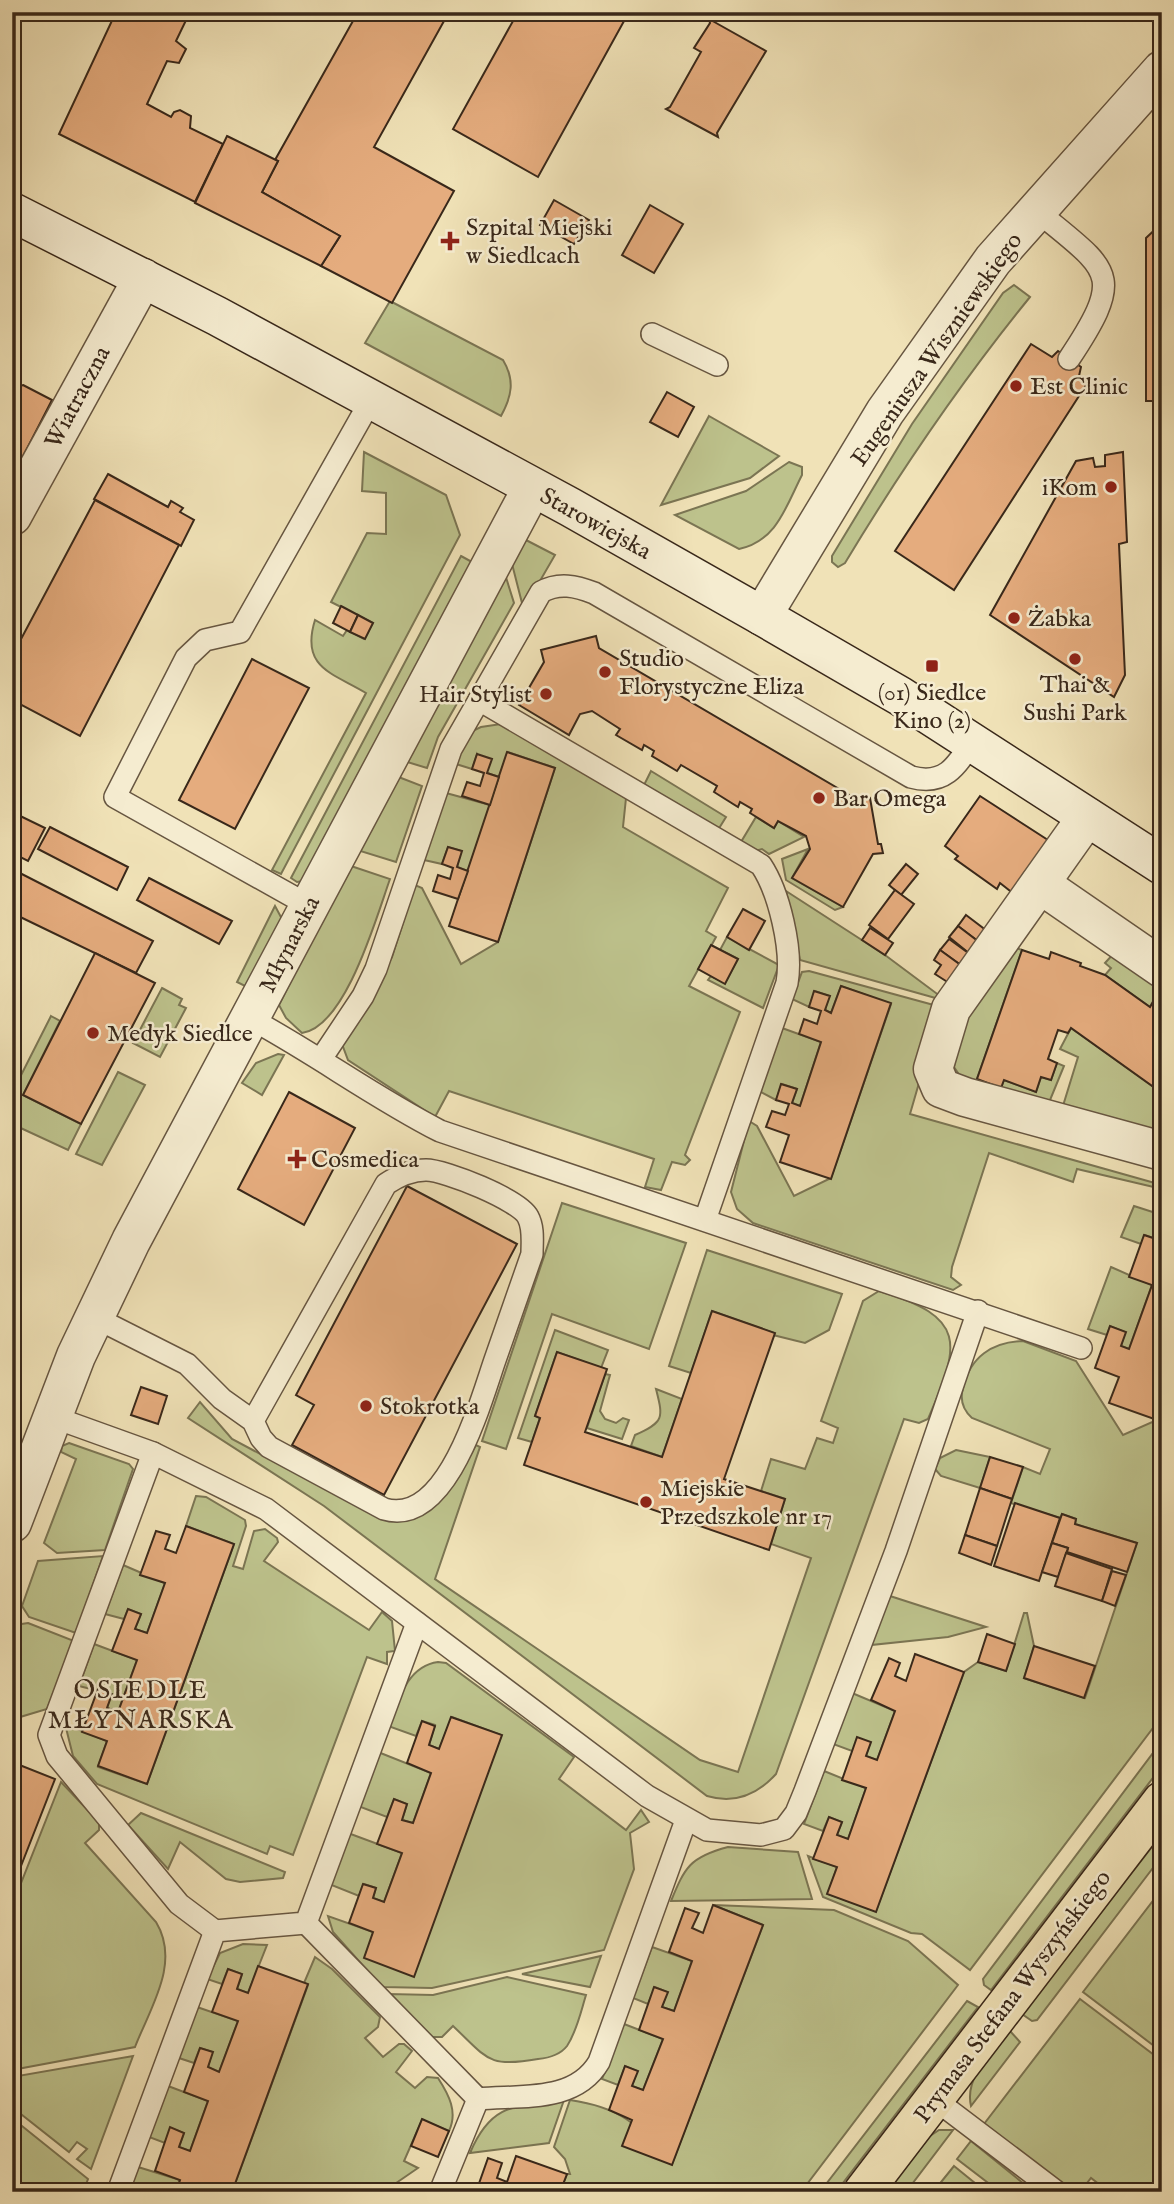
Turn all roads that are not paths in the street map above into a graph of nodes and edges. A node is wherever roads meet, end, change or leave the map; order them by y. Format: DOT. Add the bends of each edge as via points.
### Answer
graph roads {
  1 [pos="1162,70"];
  2 [pos="1037,211"];
  3 [pos="12,212"];
  4 [pos="143,278"];
  5 [pos="652,334"];
  6 [pos="1069,359"];
  7 [pos="717,365"];
  8 [pos="371,400"];
  9 [pos="532,488"];
  10 [pos="12,516"];
  11 [pos="762,616"];
  12 [pos="479,700"];
  13 [pos="972,742"];
  14 [pos="1087,817"];
  15 [pos="1162,865"];
  16 [pos="1040,884"];
  17 [pos="308,905"];
  18 [pos="1162,968"];
  19 [pos="251,1019"];
  20 [pos="321,1059"];
  21 [pos="1162,1151"];
  22 [pos="705,1220"];
  23 [pos="978,1311"];
  24 [pos="94,1317"];
  25 [pos="1081,1348"];
  26 [pos="53,1417"];
  27 [pos="253,1421"];
  28 [pos="153,1453"];
  29 [pos="12,1522"];
  30 [pos="417,1623"];
  31 [pos="1162,1801"];
  32 [pos="686,1821"];
  33 [pos="306,1923"];
  34 [pos="215,1931"];
  35 [pos="933,2098"];
  36 [pos="478,2099"];
  37 [pos="118,2192"];
  38 [pos="440,2192"];
  39 [pos="863,2192"];
  40 [pos="1057,2192"];
  1 -- 2 [label="street, Eugeniusza Wiszniewskiego"];
  2 -- 6 [label="lane" via="1092,257 1103,274 1097,317"];
  2 -- 11 [label="street, Eugeniusza Wiszniewskiego" via="993,260 885,412"];
  3 -- 4 [label="street, Starowiejska"];
  4 -- 8 [label="street, Starowiejska"];
  4 -- 10 [label="street, Wiatraczna"];
  5 -- 7 [label="lane"];
  8 -- 9 [label="street, Starowiejska"];
  8 -- 17 [label="lane" via="240,632 205,640 186,658 115,797"];
  9 -- 11 [label="street, Starowiejska"];
  9 -- 17 [label="street, Młynarska"];
  11 -- 13 [label="street, Starowiejska"];
  12 -- 13 [label="lane" via="541,592 558,586 576,587 594,593 911,777 943,778"];
  12 -- 20 [label="lane" via="451,749 376,969"];
  12 -- 22 [label="lane" via="761,865 774,887 787,983"];
  13 -- 14 [label="street, Starowiejska"];
  14 -- 15 [label="street, Starowiejska"];
  14 -- 16 [label="street"];
  16 -- 18 [label="street"];
  16 -- 21 [label="street" via="951,1009 933,1069 935,1079 941,1088 965,1097"];
  17 -- 19 [label="street, Młynarska"];
  19 -- 20 [label="lane"];
  19 -- 24 [label="street, Młynarska"];
  20 -- 22 [label="lane" via="440,1131"];
  22 -- 23 [label="lane"];
  23 -- 25 [label="lane"];
  23 -- 32 [label="lane" via="896,1550 796,1813 784,1829 761,1835 707,1830"];
  24 -- 26 [label="street, Młynarska"];
  24 -- 27 [label="lane" via="187,1364 222,1399"];
  26 -- 28 [label="lane"];
  26 -- 29 [label="street, Młynarska"];
  27 -- 27 [label="lane" via="269,1447 384,1509 403,1511 426,1499 454,1464 470,1432 532,1254 528,1217 506,1198 429,1170 398,1175 386,1184"];
  28 -- 30 [label="lane" via="266,1509"];
  28 -- 34 [label="lane" via="49,1735 57,1756 179,1904"];
  30 -- 32 [label="lane" via="647,1797"];
  30 -- 33 [label="lane"];
  31 -- 35 [label="main road, Prymasa Stefana Wyszyńskiego"];
  32 -- 36 [label="lane" via="599,2062 587,2079 564,2092"];
  33 -- 34 [label="lane"];
  33 -- 36 [label="lane"];
  34 -- 37 [label="lane"];
  35 -- 39 [label="main road, Prymasa Stefana Wyszyńskiego"];
  35 -- 40 [label="lane"];
  36 -- 38 [label="lane"];
}
